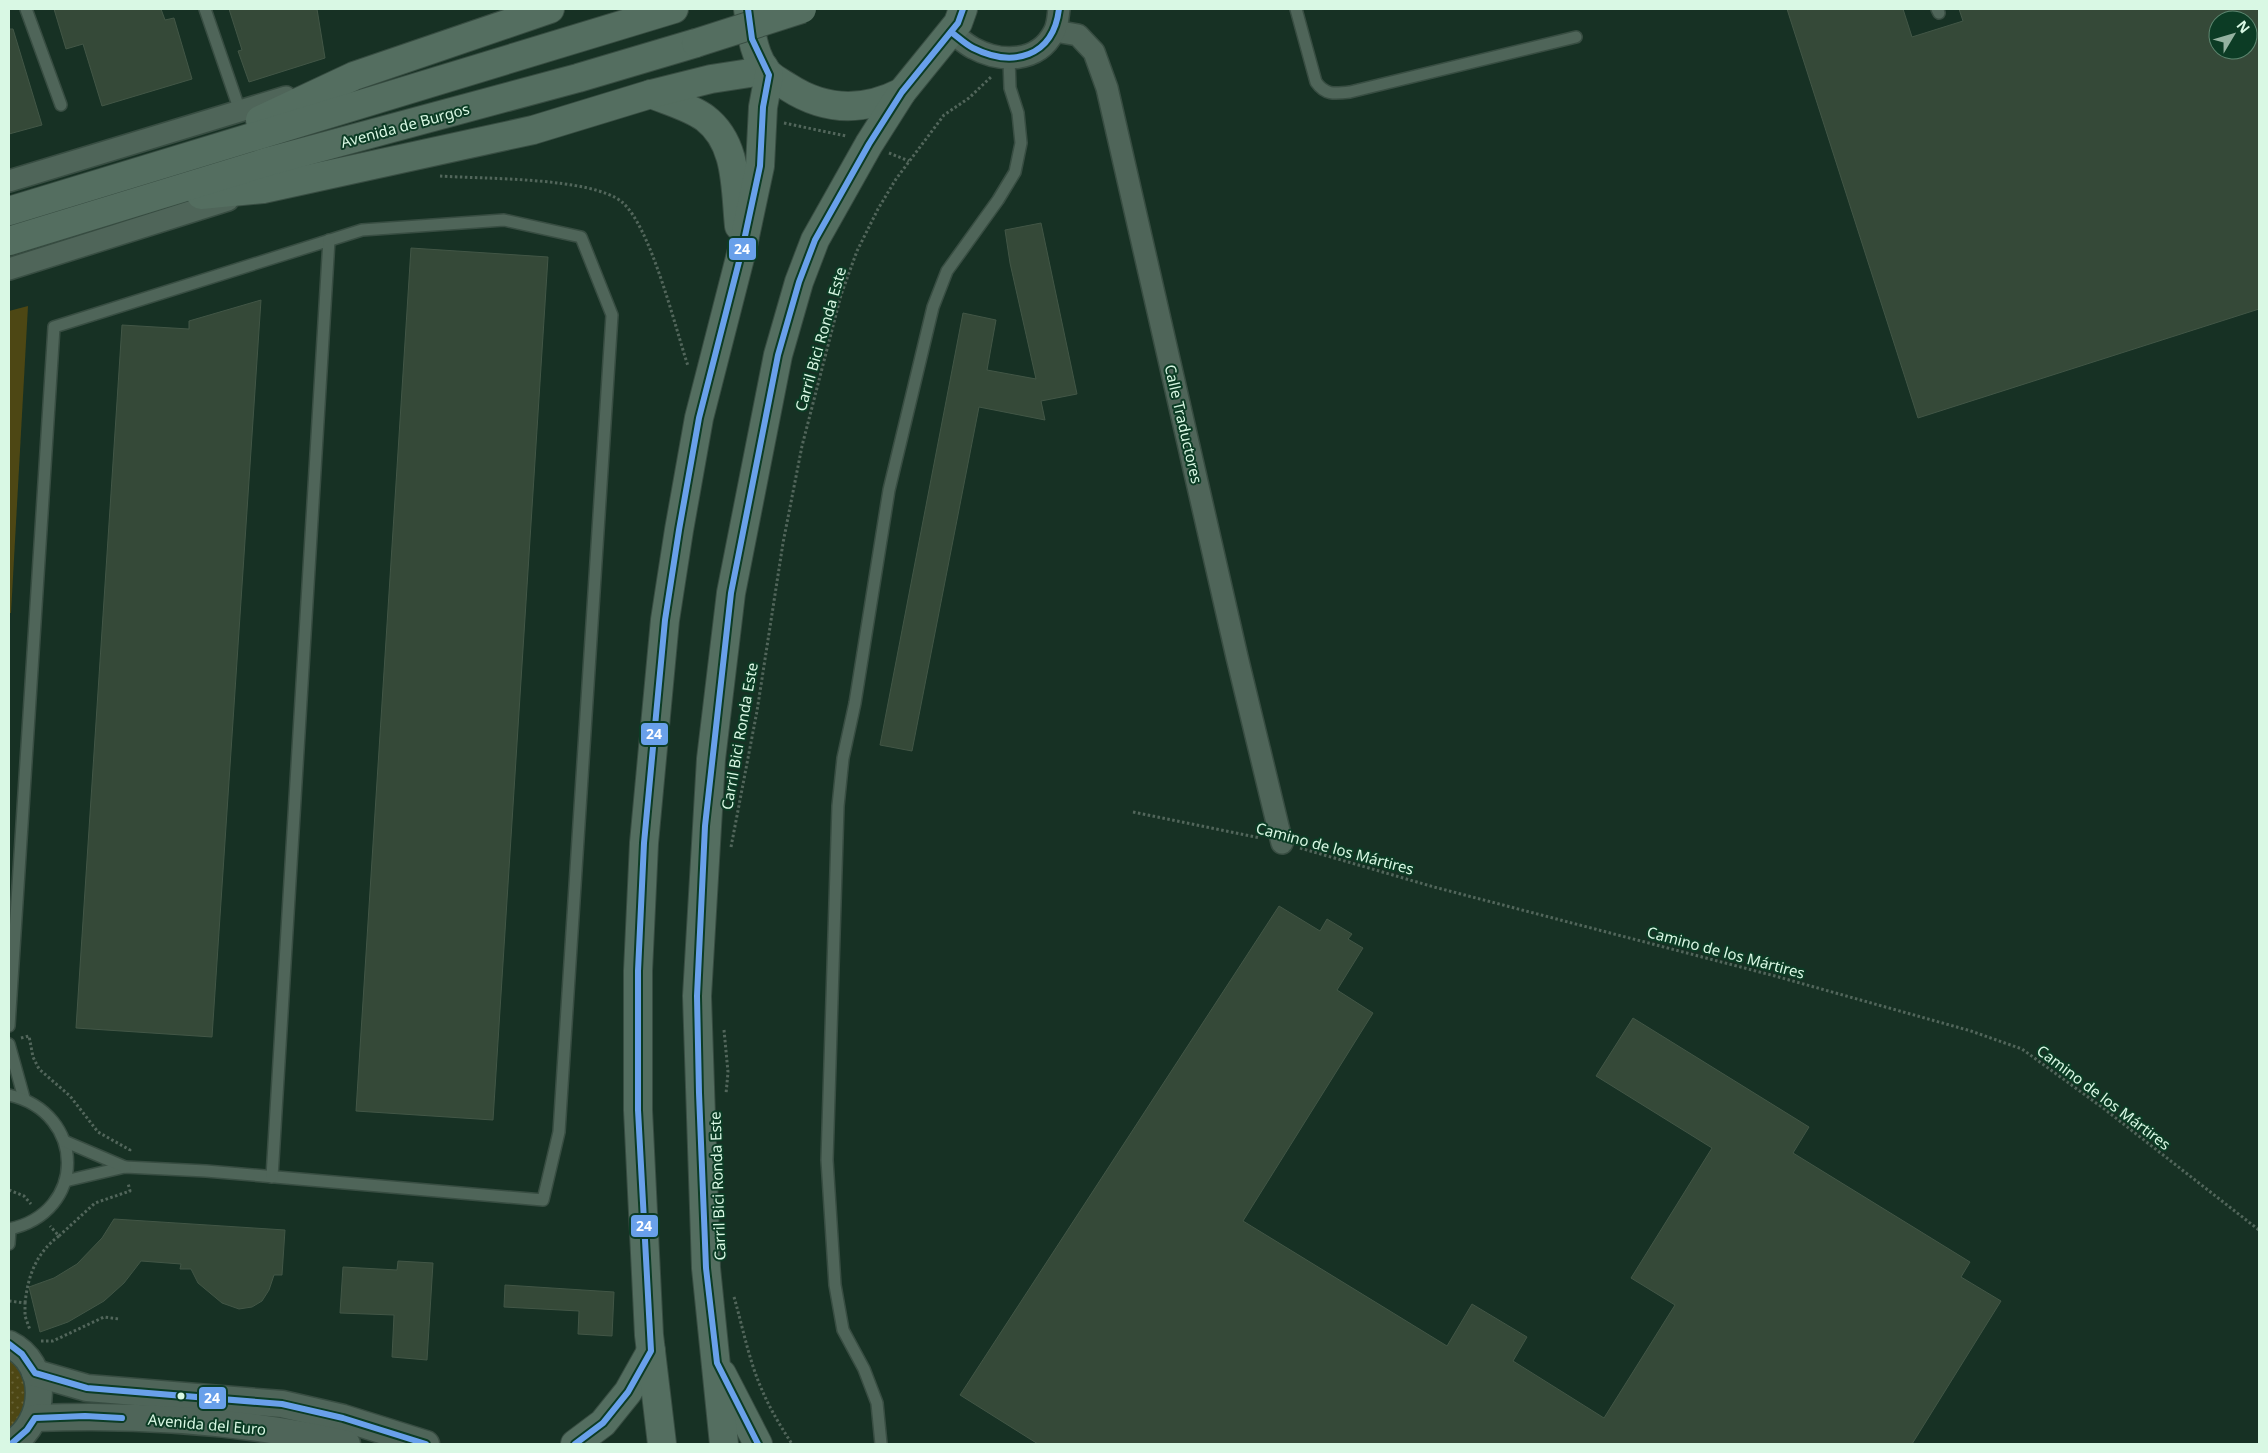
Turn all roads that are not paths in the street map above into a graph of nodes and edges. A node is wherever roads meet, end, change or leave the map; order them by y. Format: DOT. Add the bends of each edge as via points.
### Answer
graph roads {
  1 [pos="26,9"];
  2 [pos="205,9"];
  3 [pos="550,9"];
  4 [pos="674,9"];
  5 [pos="748,9"];
  6 [pos="802,9"];
  7 [pos="1059,9"];
  8 [pos="1296,9"];
  9 [pos="961,18"];
  10 [pos="1055,31"];
  11 [pos="1576,37"];
  12 [pos="1009,59"];
  13 [pos="767,71"];
  14 [pos="354,76"];
  15 [pos="902,92"];
  16 [pos="651,94"];
  17 [pos="61,105"];
  18 [pos="240,111"];
  19 [pos="170,162"];
  20 [pos="9,181"];
  21 [pos="263,189"];
  22 [pos="142,201"];
  23 [pos="9,211"];
  24 [pos="329,240"];
  25 [pos="9,241"];
  26 [pos="742,250"];
  27 [pos="9,269"];
  28 [pos="1282,843"];
  29 [pos="9,1026"];
  30 [pos="9,1044"];
  31 [pos="9,1095"];
  32 [pos="24,1098"];
  33 [pos="64,1141"];
  34 [pos="125,1167"];
  35 [pos="272,1177"];
  36 [pos="65,1181"];
  37 [pos="9,1229"];
  38 [pos="9,1244"];
  39 [pos="20,1338"];
  40 [pos="651,1352"];
  41 [pos="717,1364"];
  42 [pos="35,1373"];
  43 [pos="35,1418"];
  44 [pos="10,1444"];
  45 [pos="347,1444"];
  46 [pos="426,1444"];
  47 [pos="576,1444"];
  48 [pos="662,1444"];
  49 [pos="724,1444"];
  50 [pos="758,1444"];
  51 [pos="881,1444"];
  1 -- 17 [label="lane"];
  2 -- 18 [label="lane"];
  3 -- 14 [label="highway"];
  4 -- 19 [label="highway, Avenida de Burgos"];
  5 -- 13 [label="highway" via="752,40"];
  6 -- 22 [label="highway, Avenida de Burgos, bridge" via="578,78 270,161"];
  7 -- 10 [label="street"];
  8 -- 11 [label="lane" via="1316,82 1330,94 1350,92"];
  9 -- 12 [label="street" via="973,48"];
  9 -- 15 [label="highway"];
  10 -- 12 [label="street" via="1041,49 1027,56"];
  10 -- 28 [label="street, Calle Traductores" via="1078,35 1094,52 1107,88"];
  12 -- 51 [label="lane" via="1010,88 1018,113 1021,142 1015,172 947,271 933,307 889,490 839,796 827,1160 835,1276 843,1330 864,1369 877,1403"];
  13 -- 15 [label="highway" via="794,91 821,103 848,107 873,104"];
  13 -- 16 [label="highway" via="711,79"];
  13 -- 26 [label="highway" via="760,166"];
  14 -- 18 [label="street"];
  14 -- 19 [label="highway"];
  15 -- 41 [label="highway" via="868,144 815,240 799,282 764,416 731,594 710,759 697,996 706,1268"];
  16 -- 21 [label="highway" via="533,130"];
  16 -- 26 [label="highway" via="704,118 722,136 732,158"];
  18 -- 20 [label="street"];
  19 -- 23 [label="highway, Avenida de Burgos"];
  21 -- 22 [label="highway"];
  21 -- 27 [label="street"];
  22 -- 25 [label="highway, Avenida de Burgos"];
  24 -- 29 [label="lane" via="54,327"];
  24 -- 35 [label="lane"];
  24 -- 35 [label="lane" via="362,230 504,220 581,237 612,315 559,1132 543,1200"];
  26 -- 40 [label="highway" via="700,418 679,530 665,620 646,815 638,971 638,1100"];
  30 -- 32 [label="lane"];
  31 -- 32 [label="lane"];
  32 -- 33 [label="lane" via="42,1108"];
  33 -- 34 [label="lane"];
  33 -- 36 [label="lane" via="68,1161"];
  34 -- 35 [label="lane"];
  34 -- 36 [label="lane"];
  36 -- 37 [label="lane" via="55,1201 40,1216 26,1225"];
  37 -- 38 [label="lane"];
  39 -- 42 [label="street" via="22,1354"];
  40 -- 47 [label="highway" via="628,1392 603,1423"];
  40 -- 48 [label="highway"];
  41 -- 49 [label="highway"];
  41 -- 50 [label="highway"];
  42 -- 43 [label="street" via="40,1397"];
  42 -- 46 [label="street, Avenida del Euro" via="87,1388 282,1404 343,1418"];
  43 -- 44 [label="street" via="27,1430"];
  43 -- 45 [label="street, Avenida del Euro" via="85,1416 179,1420 282,1430"];
}
